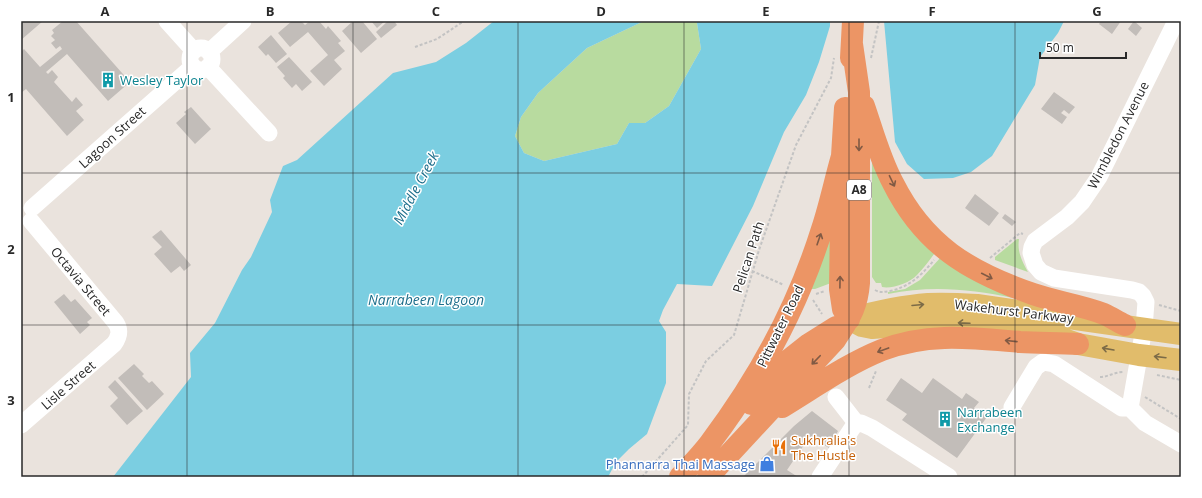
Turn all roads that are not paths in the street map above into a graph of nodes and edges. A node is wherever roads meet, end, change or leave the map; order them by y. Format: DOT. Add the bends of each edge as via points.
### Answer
graph roads {
  1 [pos="167,21"];
  2 [pos="243,21"];
  3 [pos="853,21"];
  4 [pos="1176,21"];
  5 [pos="853,47"];
  6 [pos="201,59"];
  7 [pos="859,92"];
  8 [pos="269,133"];
  9 [pos="842,156"];
  10 [pos="26,214"];
  11 [pos="849,319"];
  12 [pos="1134,327"];
  13 [pos="1181,334"];
  14 [pos="114,344"];
  15 [pos="1078,344"];
  16 [pos="1138,355"];
  17 [pos="1181,360"];
  18 [pos="836,397"];
  19 [pos="1012,406"];
  20 [pos="1130,408"];
  21 [pos="760,421"];
  22 [pos="858,424"];
  23 [pos="21,425"];
  24 [pos="709,443"];
  25 [pos="1181,444"];
  26 [pos="680,477"];
  27 [pos="708,477"];
  28 [pos="820,477"];
  29 [pos="949,477"];
  1 -- 6 [label="street"];
  2 -- 6 [label="street, Lagoon Street"];
  3 -- 5 [label="highway, Pittwater Road / A8"];
  4 -- 12 [label="street, Wimbledon Avenue" via="1099,177 1082,202 1035,241 1031,253 1032,260 1041,272 1054,278 1139,292 1146,302"];
  5 -- 7 [label="highway, Pittwater Road / A8"];
  5 -- 9 [label="highway, Pittwater Road / A8" via="845,104"];
  6 -- 8 [label="street"];
  6 -- 10 [label="street, Lagoon Street"];
  7 -- 11 [label="highway, Pittwater Road / A8, one-way" via="859,283 856,304"];
  7 -- 12 [label="highway, one-way" via="892,182 917,222 944,249 968,266 1011,286 1037,296 1104,314"];
  11 -- 9 [label="highway, Pittwater Road / A8, one-way" via="843,309 840,289"];
  24 -- 9 [label="highway, Pittwater Road / A8, one-way" via="740,400 780,332 803,282 823,228"];
  10 -- 14 [label="street, Octavia Street" via="116,324 119,333"];
  11 -- 12 [label="main road, Wakehurst Parkway, one-way" via="906,306 944,303 977,305"];
  15 -- 11 [label="main road, Wakehurst Parkway, one-way" via="1031,328 953,322 872,328"];
  11 -- 21 [label="highway, Pittwater Road / A8, one-way" via="835,340"];
  11 -- 24 [label="highway" via="790,359 736,423"];
  12 -- 13 [label="main road, Wakehurst Parkway"];
  12 -- 16 [label="street"];
  14 -- 23 [label="street, Lisle Street"];
  16 -- 15 [label="main road, Wakehurst Parkway, one-way"];
  15 -- 21 [label="highway, one-way" via="959,337 910,342 883,350 843,369"];
  17 -- 16 [label="main road, Wakehurst Parkway, one-way"];
  16 -- 20 [label="street"];
  18 -- 22 [label="street"];
  19 -- 20 [label="street" via="1036,367 1043,362 1054,364 1122,408"];
  20 -- 25 [label="street" via="1145,423"];
  21 -- 27 [label="highway, Pittwater Road / A8"];
  22 -- 28 [label="street" via="853,427"];
  22 -- 29 [label="street" via="862,423 872,428"];
  24 -- 26 [label="highway, Pittwater Road / A8"];
}
